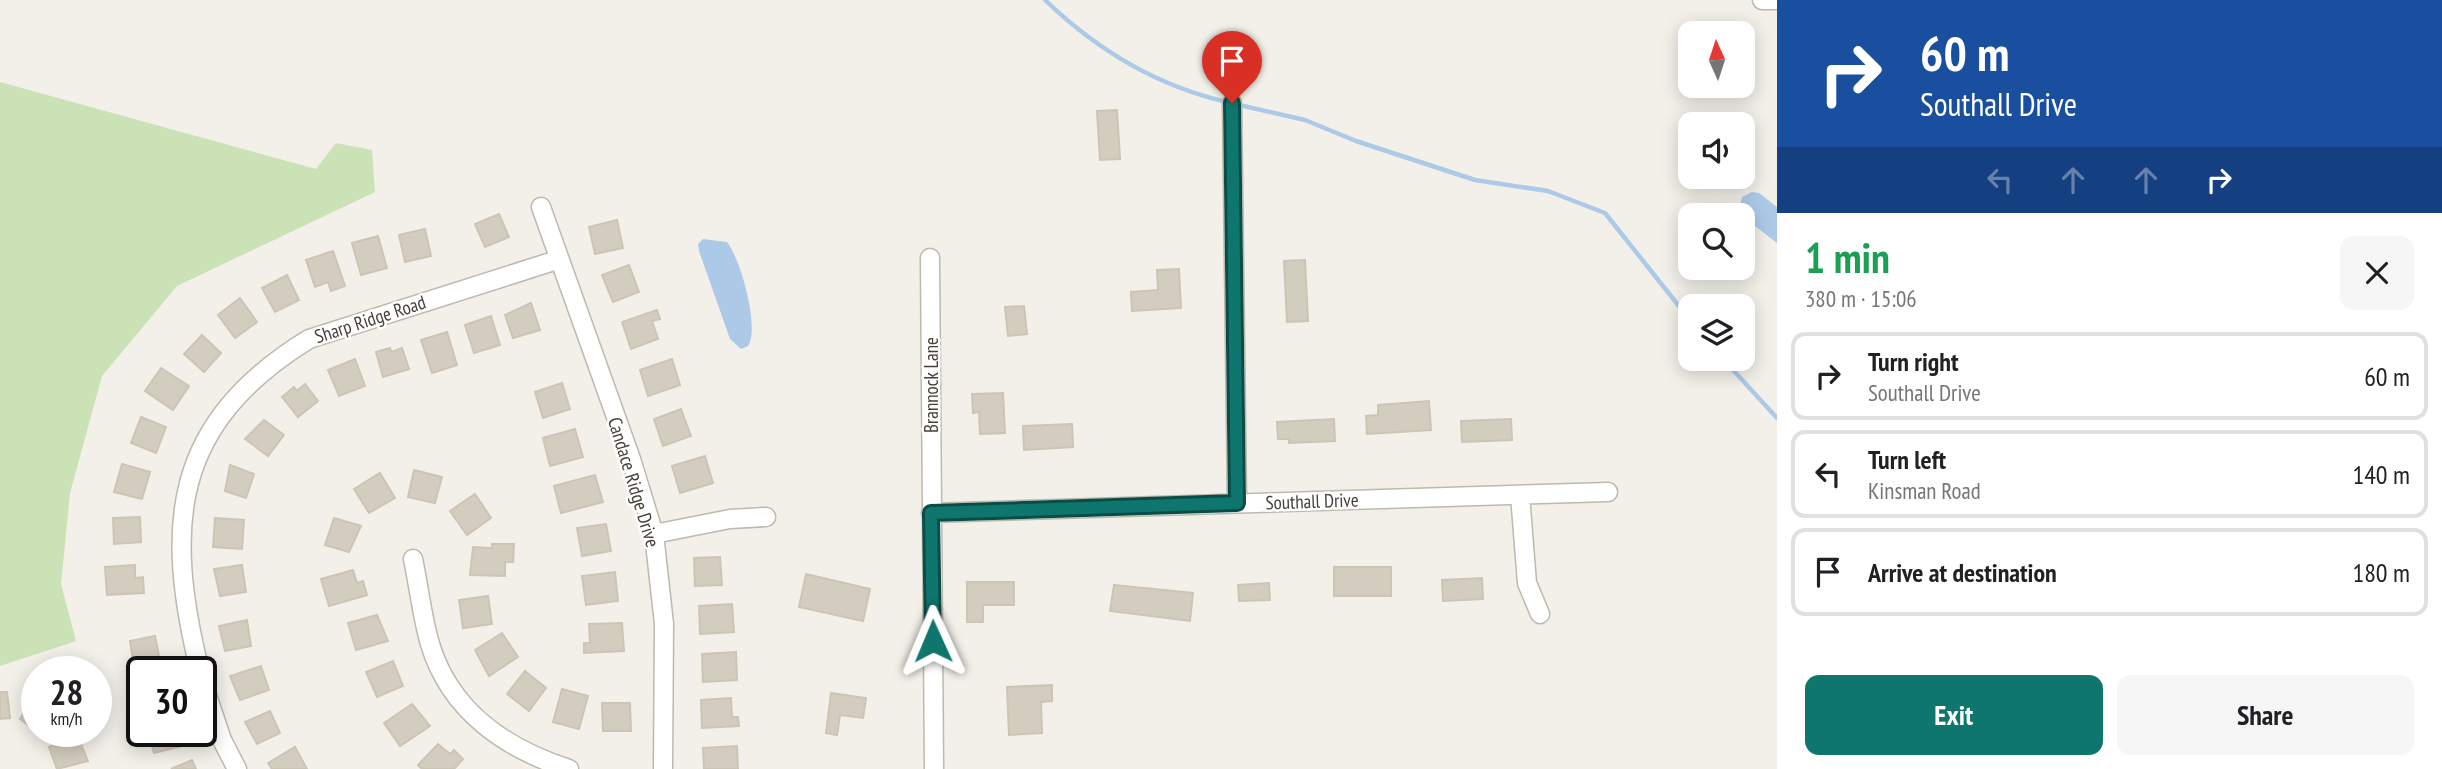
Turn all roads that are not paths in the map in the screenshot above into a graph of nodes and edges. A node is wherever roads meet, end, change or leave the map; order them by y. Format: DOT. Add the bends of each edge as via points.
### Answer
graph roads {
  1 [pos="1762,0"];
  2 [pos="1777,0"];
  3 [pos="1232,103"];
  4 [pos="541,207"];
  5 [pos="930,258"];
  6 [pos="557,260"];
  7 [pos="1608,492"];
  8 [pos="1520,495"];
  9 [pos="1237,503"];
  10 [pos="931,513"];
  11 [pos="766,517"];
  12 [pos="654,534"];
  13 [pos="413,559"];
  14 [pos="1540,614"];
  15 [pos="196,656"];
  16 [pos="217,726"];
  17 [pos="237,769"];
  18 [pos="569,769"];
  19 [pos="663,769"];
  20 [pos="934,769"];
  1 -- 2 [label="street"];
  3 -- 9 [label="street"];
  4 -- 6 [label="street, Candace Ridge Drive"];
  5 -- 10 [label="street, Brannock Lane"];
  6 -- 12 [label="street, Candace Ridge Drive"];
  6 -- 15 [label="street, Sharp Ridge Road" via="309,339 275,360 241,391 211,431 186,495 180,568"];
  7 -- 8 [label="street, Southall Drive"];
  8 -- 9 [label="street, Southall Drive"];
  8 -- 14 [label="street" via="1527,583"];
  9 -- 10 [label="street, Southall Drive"];
  10 -- 20 [label="street, Brannock Lane"];
  11 -- 12 [label="street"];
  12 -- 19 [label="street, Candace Ridge Drive" via="664,624"];
  13 -- 18 [label="street" via="430,644 454,694 492,733 531,757"];
  16 -- 17 [label="street"];
}
